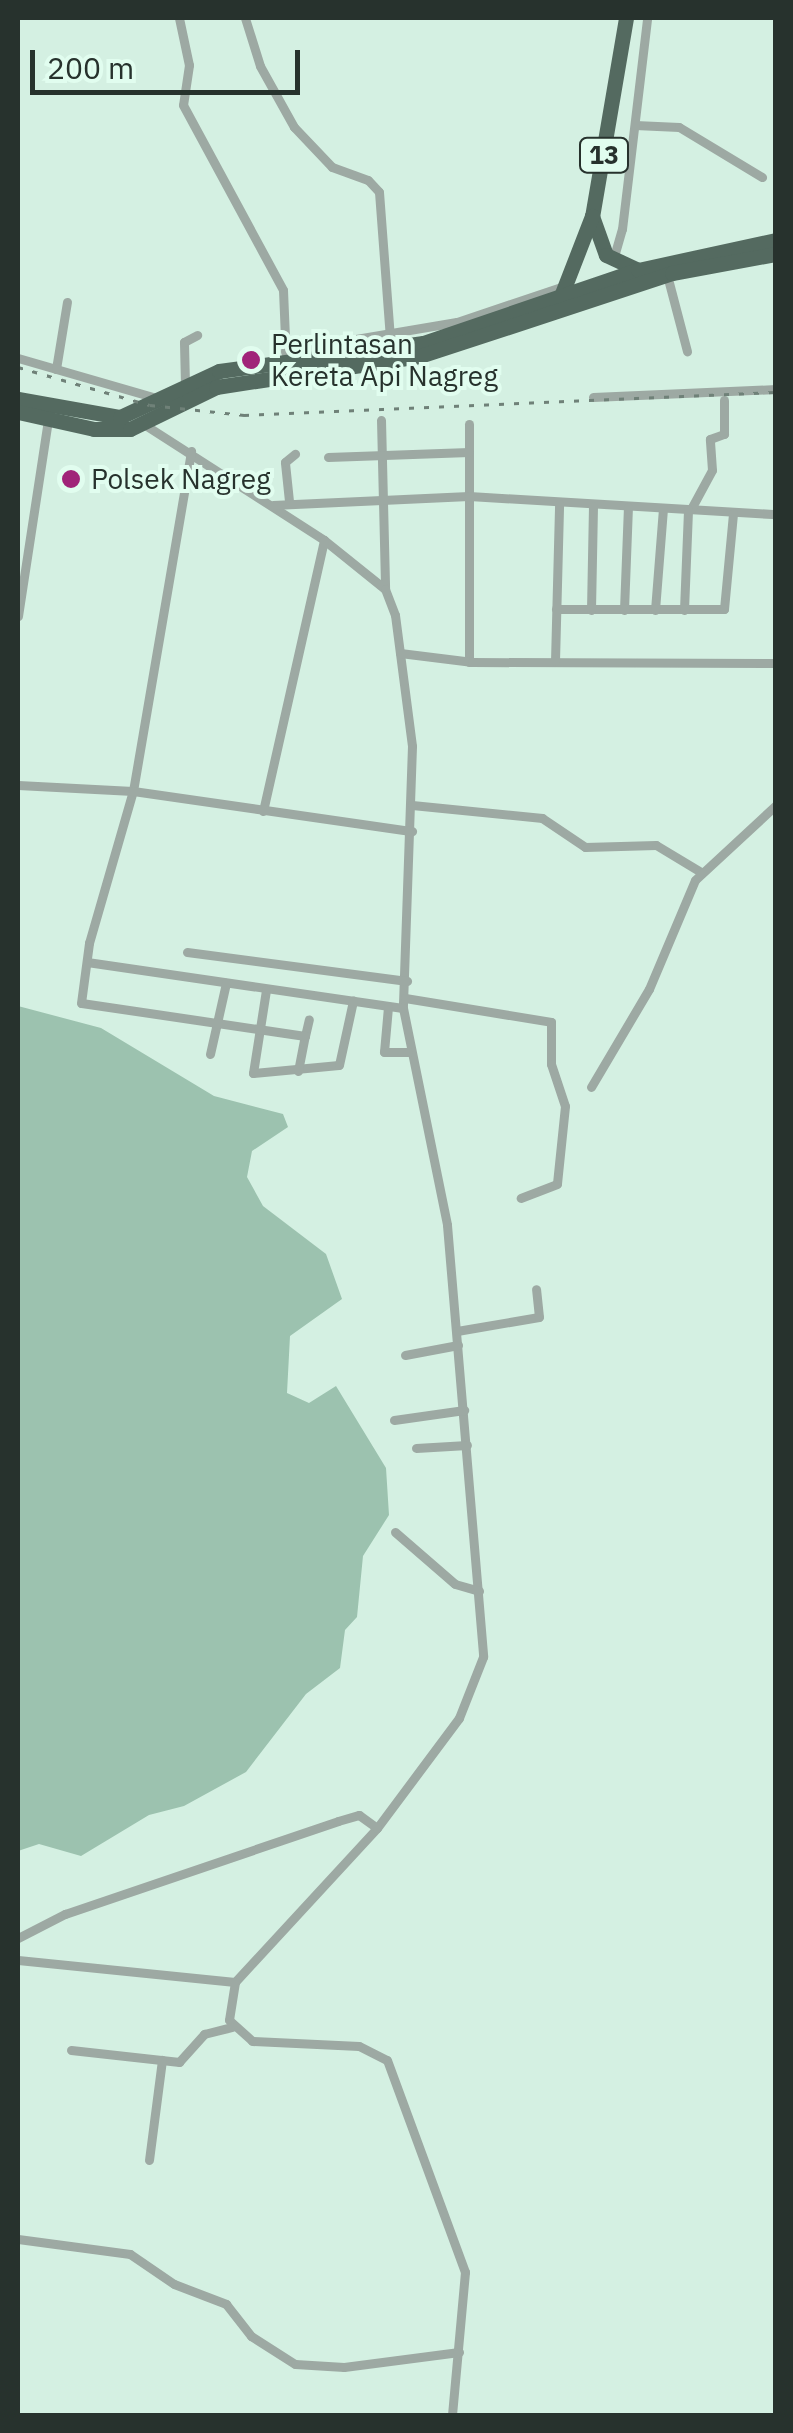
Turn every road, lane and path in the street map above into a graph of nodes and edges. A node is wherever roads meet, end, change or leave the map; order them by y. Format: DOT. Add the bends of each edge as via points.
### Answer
graph roads {
  1 [pos="178,18"];
  2 [pos="246,18"];
  3 [pos="626,18"];
  4 [pos="648,18"];
  5 [pos="635,126"];
  6 [pos="762,177"];
  7 [pos="592,216"];
  8 [pos="776,240"];
  9 [pos="776,254"];
  10 [pos="613,260"];
  11 [pos="638,270"];
  12 [pos="667,275"];
  13 [pos="562,291"];
  14 [pos="68,302"];
  15 [pos="196,335"];
  16 [pos="390,338"];
  17 [pos="686,350"];
  18 [pos="286,357"];
  19 [pos="18,358"];
  20 [pos="56,369"];
  21 [pos="185,384"];
  22 [pos="776,388"];
  23 [pos="725,395"];
  24 [pos="594,397"];
  25 [pos="18,398"];
  26 [pos="160,399"];
  27 [pos="18,412"];
  28 [pos="48,419"];
  29 [pos="139,419"];
  30 [pos="381,420"];
  31 [pos="469,424"];
  32 [pos="190,451"];
  33 [pos="468,452"];
  34 [pos="295,454"];
  35 [pos="382,455"];
  36 [pos="328,457"];
  37 [pos="468,496"];
  38 [pos="382,497"];
  39 [pos="289,502"];
  40 [pos="559,504"];
  41 [pos="273,505"];
  42 [pos="593,506"];
  43 [pos="628,507"];
  44 [pos="663,508"];
  45 [pos="689,509"];
  46 [pos="733,513"];
  47 [pos="776,514"];
  48 [pos="324,540"];
  49 [pos="385,589"];
  50 [pos="556,609"];
  51 [pos="591,610"];
  52 [pos="624,610"];
  53 [pos="655,610"];
  54 [pos="684,610"];
  55 [pos="18,616"];
  56 [pos="400,653"];
  57 [pos="554,661"];
  58 [pos="469,662"];
  59 [pos="776,663"];
  60 [pos="18,785"];
  61 [pos="133,791"];
  62 [pos="412,805"];
  63 [pos="776,805"];
  64 [pos="263,811"];
  65 [pos="412,832"];
  66 [pos="701,872"];
  67 [pos="188,952"];
  68 [pos="87,962"];
  69 [pos="407,981"];
  70 [pos="226,983"];
  71 [pos="266,990"];
  72 [pos="353,1001"];
  73 [pos="404,1003"];
  74 [pos="388,1007"];
  75 [pos="309,1019"];
  76 [pos="218,1024"];
  77 [pos="257,1031"];
  78 [pos="305,1036"];
  79 [pos="408,1052"];
  80 [pos="210,1054"];
  81 [pos="298,1071"];
  82 [pos="590,1087"];
  83 [pos="521,1198"];
  84 [pos="536,1289"];
  85 [pos="457,1331"];
  86 [pos="458,1344"];
  87 [pos="404,1355"];
  88 [pos="464,1410"];
  89 [pos="394,1420"];
  90 [pos="466,1445"];
  91 [pos="416,1448"];
  92 [pos="395,1532"];
  93 [pos="479,1592"];
  94 [pos="377,1828"];
  95 [pos="18,1940"];
  96 [pos="18,1960"];
  97 [pos="235,1982"];
  98 [pos="232,2028"];
  99 [pos="71,2050"];
  100 [pos="162,2060"];
  101 [pos="149,2160"];
  102 [pos="18,2239"];
  103 [pos="459,2352"];
  104 [pos="452,2416"];
  1 -- 18 [label="street" via="189,65 182,105 277,277 286,303"];
  2 -- 16 [label="street" via="260,66 294,127 332,167 368,180 379,192"];
  3 -- 7 [label="highway, 13"];
  4 -- 5 [label="street"];
  5 -- 6 [label="street" via="679,127"];
  5 -- 10 [label="street"];
  7 -- 10 [label="highway, 13" via="597,243"];
  7 -- 13 [label="highway"];
  8 -- 11 [label="highway"];
  9 -- 12 [label="highway"];
  10 -- 11 [label="highway"];
  11 -- 13 [label="highway"];
  12 -- 17 [label="street"];
  12 -- 29 [label="highway" via="420,356 216,387"];
  13 -- 16 [label="street"];
  13 -- 18 [label="highway" via="422,342"];
  14 -- 20 [label="street"];
  15 -- 21 [label="street" via="184,342"];
  16 -- 18 [label="street"];
  18 -- 21 [label="highway"];
  19 -- 20 [label="street"];
  20 -- 26 [label="street"];
  21 -- 26 [label="highway"];
  22 -- 23 [label="street"];
  23 -- 24 [label="street"];
  23 -- 45 [label="street" via="724,434 710,439 712,470"];
  25 -- 29 [label="highway"];
  26 -- 29 [label="highway"];
  27 -- 28 [label="highway"];
  28 -- 29 [label="highway" via="102,430"];
  28 -- 55 [label="street"];
  29 -- 32 [label="street"];
  30 -- 35 [label="street"];
  31 -- 33 [label="street"];
  32 -- 41 [label="street"];
  32 -- 61 [label="street"];
  33 -- 35 [label="street"];
  33 -- 37 [label="street"];
  34 -- 39 [label="street" via="285,462"];
  35 -- 36 [label="street"];
  35 -- 38 [label="street"];
  37 -- 38 [label="street"];
  37 -- 40 [label="street"];
  37 -- 58 [label="street"];
  38 -- 39 [label="street"];
  38 -- 49 [label="street"];
  39 -- 41 [label="street"];
  40 -- 42 [label="street"];
  40 -- 50 [label="street"];
  41 -- 48 [label="street"];
  42 -- 43 [label="street"];
  42 -- 51 [label="street"];
  43 -- 44 [label="street"];
  43 -- 52 [label="street"];
  44 -- 45 [label="street"];
  44 -- 53 [label="street"];
  45 -- 46 [label="street"];
  45 -- 54 [label="street"];
  46 -- 47 [label="street"];
  46 -- 54 [label="street" via="726,608"];
  48 -- 49 [label="street"];
  48 -- 64 [label="street"];
  49 -- 56 [label="street"];
  50 -- 51 [label="street"];
  50 -- 57 [label="street"];
  51 -- 52 [label="street"];
  52 -- 53 [label="street"];
  53 -- 54 [label="street"];
  56 -- 58 [label="street"];
  56 -- 62 [label="street"];
  57 -- 58 [label="street"];
  57 -- 59 [label="street"];
  60 -- 61 [label="street"];
  61 -- 64 [label="street"];
  61 -- 68 [label="street"];
  62 -- 65 [label="street"];
  62 -- 66 [label="street" via="542,818 585,846 656,845"];
  63 -- 66 [label="street"];
  64 -- 65 [label="street"];
  65 -- 69 [label="street"];
  66 -- 82 [label="street" via="649,989"];
  67 -- 69 [label="street"];
  68 -- 70 [label="street"];
  68 -- 76 [label="street" via="80,997 86,1006"];
  69 -- 73 [label="street"];
  70 -- 71 [label="street"];
  70 -- 76 [label="street"];
  71 -- 72 [label="street"];
  71 -- 77 [label="street"];
  72 -- 74 [label="street"];
  72 -- 81 [label="street" via="339,1065"];
  73 -- 74 [label="street"];
  73 -- 79 [label="street"];
  73 -- 83 [label="street" via="551,1022 554,1081 565,1106 557,1184"];
  74 -- 79 [label="street" via="384,1052"];
  75 -- 78 [label="street"];
  76 -- 77 [label="street"];
  76 -- 80 [label="street"];
  77 -- 78 [label="street"];
  77 -- 81 [label="street" via="253,1073"];
  78 -- 81 [label="street"];
  79 -- 85 [label="street" via="447,1225"];
  84 -- 85 [label="street" via="538,1317"];
  85 -- 86 [label="street"];
  86 -- 87 [label="street"];
  86 -- 88 [label="street"];
  88 -- 89 [label="street"];
  88 -- 90 [label="street"];
  90 -- 91 [label="street"];
  90 -- 93 [label="street"];
  92 -- 93 [label="street" via="454,1584"];
  93 -- 94 [label="street" via="482,1657 472,1689 459,1718"];
  94 -- 95 [label="street" via="365,1816 338,1821 65,1914"];
  94 -- 97 [label="street"];
  96 -- 97 [label="street"];
  97 -- 98 [label="street"];
  98 -- 100 [label="street" via="204,2034 182,2061"];
  98 -- 103 [label="street" via="252,2041 359,2046 387,2060 465,2272"];
  99 -- 100 [label="street"];
  100 -- 101 [label="street"];
  102 -- 103 [label="street" via="130,2254 174,2284 226,2304 251,2336 295,2364 344,2366"];
  103 -- 104 [label="street"];
}
